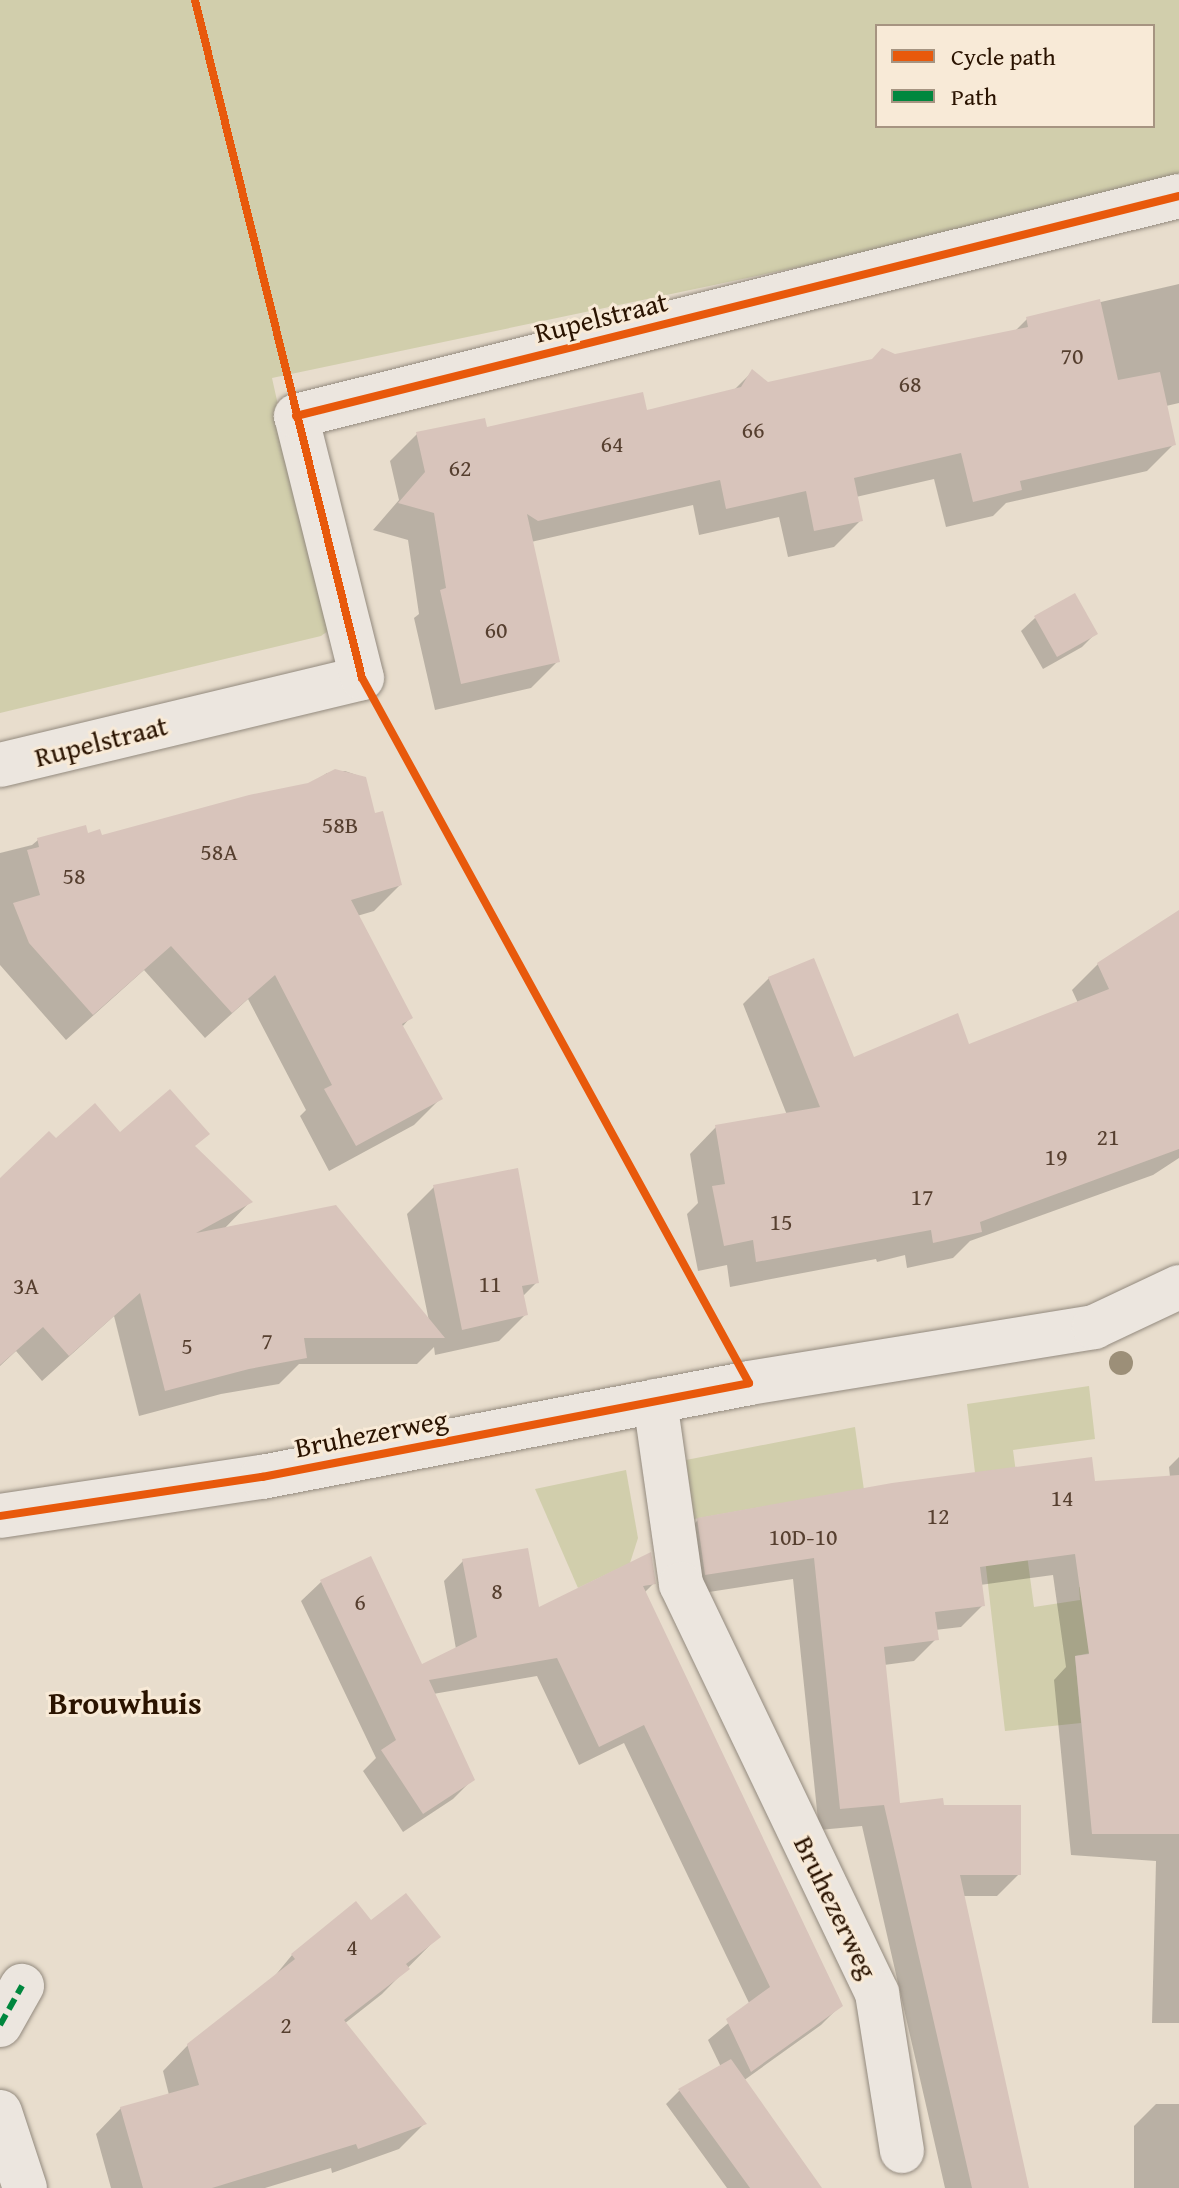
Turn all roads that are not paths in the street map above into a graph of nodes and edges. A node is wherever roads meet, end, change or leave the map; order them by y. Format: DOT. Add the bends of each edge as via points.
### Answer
graph roads {
  1 [pos="1179,196"];
  2 [pos="0,765"];
  3 [pos="1179,1287"];
  4 [pos="655,1401"];
  5 [pos="0,1516"];
  6 [pos="22,1986"];
  7 [pos="0,2025"];
  8 [pos="0,2112"];
  9 [pos="902,2151"];
  10 [pos="13,2167"];
  1 -- 2 [label="street, Rupelstraat" via="296,416 362,678"];
  3 -- 4 [label="street, Bruhezerweg" via="1094,1327"];
  4 -- 5 [label="street, Bruhezerweg" via="262,1477"];
  4 -- 9 [label="street, Bruhezerweg" via="681,1584 877,1993"];
  6 -- 7 [label="street"];
  8 -- 10 [label="street"];
}
